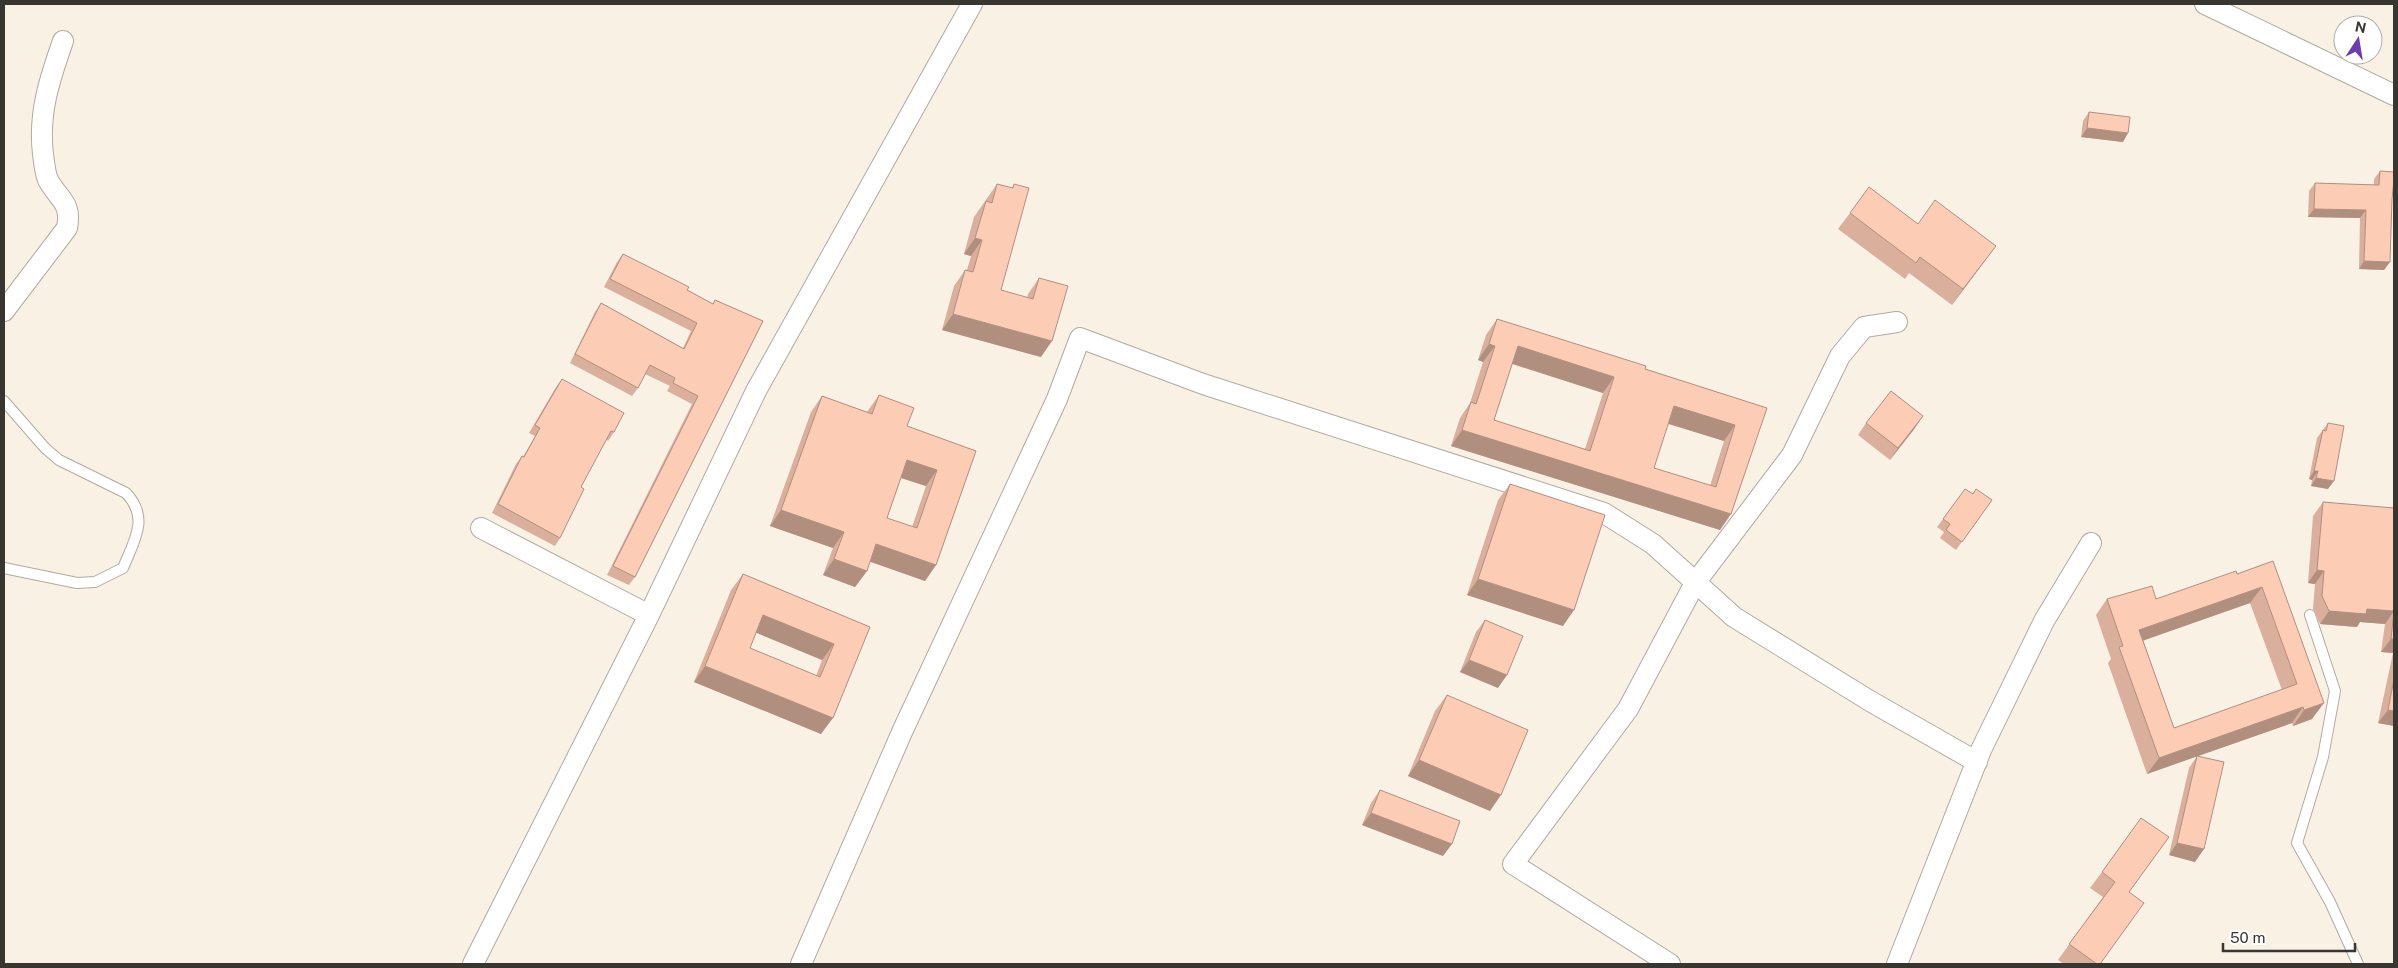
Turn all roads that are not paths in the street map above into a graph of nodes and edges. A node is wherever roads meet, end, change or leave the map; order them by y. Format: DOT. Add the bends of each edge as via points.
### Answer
graph roads {
  1 [pos="972,4"];
  2 [pos="2205,4"];
  3 [pos="63,41"];
  4 [pos="2394,96"];
  5 [pos="4,311"];
  6 [pos="1897,322"];
  7 [pos="4,401"];
  8 [pos="481,528"];
  9 [pos="2091,543"];
  10 [pos="4,568"];
  11 [pos="1695,584"];
  12 [pos="649,615"];
  13 [pos="2310,615"];
  14 [pos="1977,762"];
  15 [pos="473,964"];
  16 [pos="802,964"];
  17 [pos="1670,964"];
  18 [pos="1897,964"];
  19 [pos="2358,964"];
  1 -- 12 [label="street" via="756,391"];
  2 -- 4 [label="street"];
  3 -- 5 [label="street" via="42,110 41,138 48,180 68,206 68,228"];
  6 -- 11 [label="street" via="1864,328 1840,356 1792,455"];
  7 -- 10 [label="lane" via="59,460 126,493 138,511 140,527 123,568 95,582 77,583"];
  8 -- 12 [label="street"];
  9 -- 14 [label="street" via="2044,621"];
  11 -- 14 [label="street" via="1734,617"];
  11 -- 16 [label="street" via="1653,544 1604,513 1203,384 1080,338 1057,399 902,732"];
  11 -- 17 [label="street" via="1628,709 1513,864"];
  12 -- 15 [label="street"];
  13 -- 19 [label="lane" via="2335,691 2322,757 2297,843 2330,902"];
  14 -- 18 [label="street"];
}
